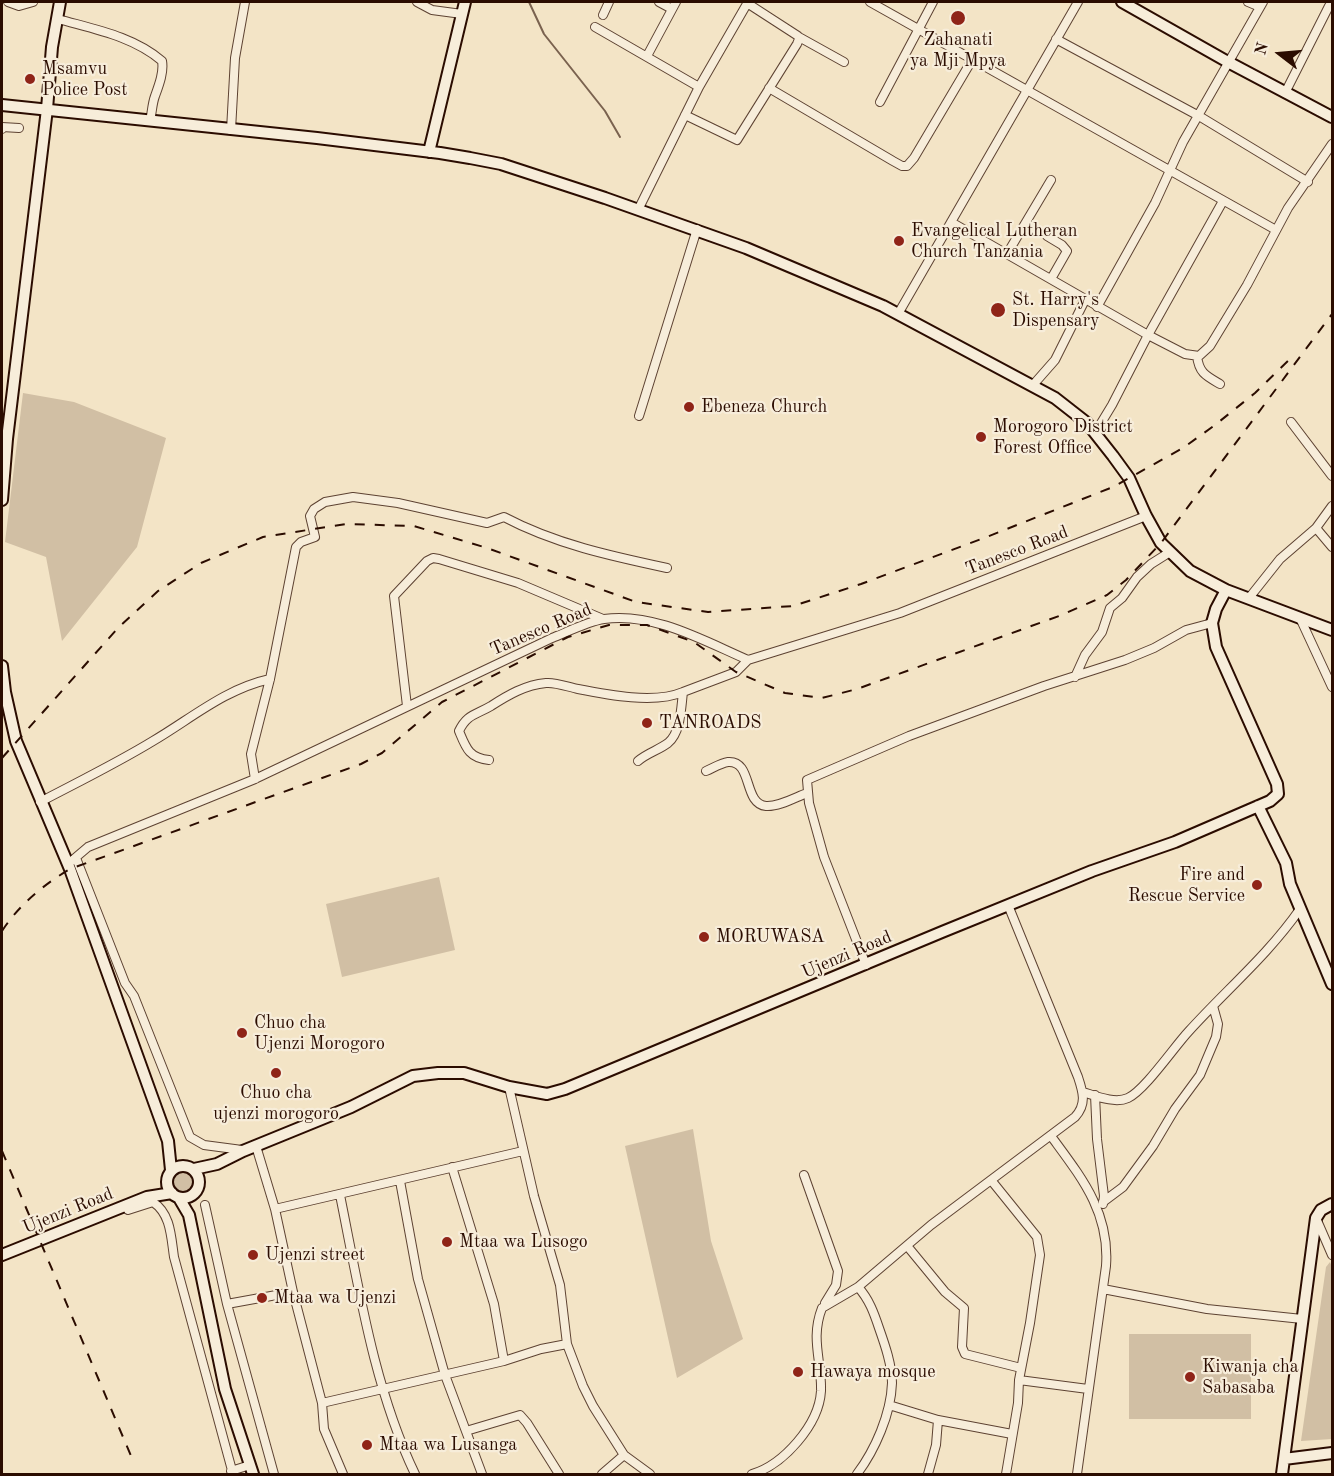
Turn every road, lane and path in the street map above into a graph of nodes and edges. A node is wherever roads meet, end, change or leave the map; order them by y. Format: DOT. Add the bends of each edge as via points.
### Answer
graph roads {
  1 [pos="8,2"];
  2 [pos="33,2"];
  3 [pos="60,2"];
  4 [pos="245,2"];
  5 [pos="417,2"];
  6 [pos="465,2"];
  7 [pos="609,2"];
  8 [pos="659,2"];
  9 [pos="748,2"];
  10 [pos="870,2"];
  11 [pos="933,2"];
  12 [pos="1078,2"];
  13 [pos="1122,2"];
  14 [pos="1248,2"];
  15 [pos="1261,4"];
  16 [pos="674,5"];
  17 [pos="1329,6"];
  18 [pos="462,14"];
  19 [pos="603,15"];
  20 [pos="58,19"];
  21 [pos="595,27"];
  22 [pos="919,29"];
  23 [pos="799,37"];
  24 [pos="1056,39"];
  25 [pos="647,56"];
  26 [pos="972,60"];
  27 [pos="844,62"];
  28 [pos="1228,62"];
  29 [pos="699,87"];
  30 [pos="769,88"];
  31 [pos="1026,91"];
  32 [pos="1285,93"];
  33 [pos="880,102"];
  34 [pos="2,105"];
  35 [pos="47,109"];
  36 [pos="685,115"];
  37 [pos="1199,116"];
  38 [pos="1332,117"];
  39 [pos="150,121"];
  40 [pos="19,128"];
  41 [pos="2,129"];
  42 [pos="231,130"];
  43 [pos="1332,144"];
  44 [pos="429,152"];
  45 [pos="1170,171"];
  46 [pos="1051,180"];
  47 [pos="1308,182"];
  48 [pos="1222,201"];
  49 [pos="638,210"];
  50 [pos="951,222"];
  51 [pos="697,230"];
  52 [pos="1276,230"];
  53 [pos="1047,236"];
  54 [pos="1007,254"];
  55 [pos="1052,279"];
  56 [pos="1085,300"];
  57 [pos="1097,307"];
  58 [pos="898,315"];
  59 [pos="1148,334"];
  60 [pos="1197,356"];
  61 [pos="1220,384"];
  62 [pos="1033,385"];
  63 [pos="639,416"];
  64 [pos="1291,422"];
  65 [pos="1095,433"];
  66 [pos="1332,476"];
  67 [pos="2,500"];
  68 [pos="1332,506"];
  69 [pos="1146,516"];
  70 [pos="1316,528"];
  71 [pos="1332,547"];
  72 [pos="1170,552"];
  73 [pos="667,567"];
  74 [pos="1226,590"];
  75 [pos="1249,598"];
  76 [pos="1299,617"];
  77 [pos="603,619"];
  78 [pos="1212,623"];
  79 [pos="1332,630"];
  80 [pos="748,660"];
  81 [pos="2,666"];
  82 [pos="1075,677"];
  83 [pos="270,679"];
  84 [pos="1332,687"];
  85 [pos="683,692"];
  86 [pos="407,706"];
  87 [pos="489,760"];
  88 [pos="638,761"];
  89 [pos="706,771"];
  90 [pos="255,779"];
  91 [pos="807,793"];
  92 [pos="40,802"];
  93 [pos="1258,806"];
  94 [pos="72,861"];
  95 [pos="1008,905"];
  96 [pos="1300,909"];
  97 [pos="866,965"];
  98 [pos="1331,978"];
  99 [pos="1213,1006"];
  100 [pos="509,1087"];
  101 [pos="1083,1092"];
  102 [pos="1095,1095"];
  103 [pos="1051,1136"];
  104 [pos="168,1141"];
  105 [pos="256,1146"];
  106 [pos="243,1151"];
  107 [pos="523,1151"];
  108 [pos="217,1164"];
  109 [pos="191,1167"];
  110 [pos="452,1167"];
  111 [pos="171,1170"];
  112 [pos="804,1175"];
  113 [pos="991,1180"];
  114 [pos="400,1181"];
  115 [pos="167,1182"];
  116 [pos="196,1190"];
  117 [pos="340,1195"];
  118 [pos="175,1196"];
  119 [pos="147,1197"];
  120 [pos="1103,1202"];
  121 [pos="1332,1204"];
  122 [pos="205,1205"];
  123 [pos="274,1209"];
  124 [pos="189,1215"];
  125 [pos="1101,1215"];
  126 [pos="1317,1218"];
  127 [pos="77,1225"];
  128 [pos="908,1246"];
  129 [pos="2,1255"];
  130 [pos="1332,1255"];
  131 [pos="858,1287"];
  132 [pos="1103,1289"];
  133 [pos="293,1292"];
  134 [pos="227,1304"];
  135 [pos="822,1308"];
  136 [pos="1302,1319"];
  137 [pos="567,1344"];
  138 [pos="504,1361"];
  139 [pos="1021,1368"];
  140 [pos="445,1375"];
  141 [pos="1019,1380"];
  142 [pos="383,1389"];
  143 [pos="1088,1389"];
  144 [pos="322,1403"];
  145 [pos="889,1405"];
  146 [pos="938,1420"];
  147 [pos="466,1431"];
  148 [pos="1012,1434"];
  149 [pos="1332,1453"];
  150 [pos="624,1455"];
  151 [pos="1284,1459"];
  152 [pos="252,1470"];
  153 [pos="232,1473"];
  154 [pos="274,1474"];
  155 [pos="343,1474"];
  156 [pos="415,1474"];
  157 [pos="482,1474"];
  158 [pos="558,1474"];
  159 [pos="602,1474"];
  160 [pos="650,1474"];
  161 [pos="752,1474"];
  162 [pos="857,1474"];
  163 [pos="928,1474"];
  164 [pos="1006,1474"];
  165 [pos="1077,1474"];
  166 [pos="1282,1474"];
  1 -- 2 [label="street" via="19,6"];
  3 -- 20 [label="street"];
  4 -- 42 [label="street" via="235,58"];
  5 -- 18 [label="street" via="432,10"];
  6 -- 18 [label="street"];
  7 -- 19 [label="street"];
  8 -- 16 [label="street"];
  9 -- 23 [label="street"];
  9 -- 29 [label="street"];
  10 -- 22 [label="street"];
  11 -- 22 [label="street"];
  12 -- 24 [label="street"];
  13 -- 28 [label="street"];
  14 -- 15 [label="street"];
  15 -- 28 [label="street"];
  16 -- 25 [label="street"];
  17 -- 32 [label="street"];
  18 -- 44 [label="street"];
  20 -- 35 [label="street"];
  20 -- 39 [label="street" via="125,39 162,61"];
  21 -- 25 [label="street"];
  22 -- 26 [label="street"];
  22 -- 33 [label="street"];
  23 -- 27 [label="street"];
  23 -- 30 [label="street"];
  24 -- 31 [label="street"];
  24 -- 37 [label="street"];
  25 -- 29 [label="street"];
  26 -- 30 [label="street" via="907,166 892,161"];
  26 -- 31 [label="street"];
  28 -- 32 [label="street"];
  28 -- 37 [label="street"];
  29 -- 36 [label="street"];
  30 -- 36 [label="street" via="736,140"];
  31 -- 45 [label="street"];
  31 -- 50 [label="street"];
  32 -- 38 [label="street"];
  34 -- 35 [label="street"];
  35 -- 39 [label="street"];
  35 -- 67 [label="street"];
  36 -- 49 [label="street"];
  37 -- 45 [label="street"];
  37 -- 47 [label="street"];
  39 -- 42 [label="street"];
  40 -- 41 [label="street"];
  42 -- 44 [label="street"];
  43 -- 47 [label="street"];
  44 -- 49 [label="street" via="501,164"];
  45 -- 48 [label="street"];
  45 -- 57 [label="street"];
  46 -- 54 [label="street"];
  47 -- 52 [label="street"];
  48 -- 52 [label="street"];
  48 -- 59 [label="street"];
  49 -- 51 [label="street"];
  50 -- 54 [label="street"];
  50 -- 58 [label="street"];
  51 -- 58 [label="street" via="801,270"];
  51 -- 63 [label="street"];
  52 -- 60 [label="street" via="1210,346"];
  53 -- 55 [label="street" via="1067,251"];
  54 -- 55 [label="street"];
  55 -- 56 [label="street"];
  56 -- 57 [label="street"];
  56 -- 62 [label="street" via="1055,360"];
  57 -- 59 [label="street"];
  58 -- 62 [label="street"];
  59 -- 60 [label="street" via="1185,354"];
  59 -- 65 [label="street"];
  60 -- 61 [label="street" via="1198,368"];
  62 -- 65 [label="street" via="1062,403"];
  64 -- 66 [label="street"];
  65 -- 69 [label="street" via="1129,478"];
  68 -- 70 [label="street"];
  69 -- 72 [label="street"];
  69 -- 80 [label="street, Tanesco Road" via="900,613"];
  70 -- 71 [label="street"];
  70 -- 75 [label="street" via="1280,559"];
  72 -- 74 [label="street" via="1190,571"];
  72 -- 82 [label="street" via="1151,564 1110,608 1102,632"];
  73 -- 83 [label="street" via="556,540 504,517 487,523 398,503 353,497 331,500 312,511 315,537 296,547"];
  74 -- 75 [label="street"];
  74 -- 78 [label="street"];
  75 -- 76 [label="street"];
  76 -- 79 [label="street"];
  76 -- 84 [label="street"];
  77 -- 80 [label="street, Tanesco Road" via="641,620 676,628"];
  77 -- 86 [label="street, Tanesco Road" via="552,638"];
  77 -- 86 [label="street" via="512,580 440,559 427,561 394,596"];
  78 -- 82 [label="street" via="1186,630 1154,648"];
  78 -- 93 [label="street, Ujenzi Road" via="1223,666 1277,784 1278,794"];
  80 -- 85 [label="street" via="736,672"];
  81 -- 92 [label="street" via="16,741"];
  82 -- 91 [label="street" via="909,736 820,773 807,780"];
  83 -- 90 [label="street" via="251,754"];
  83 -- 92 [label="street" via="229,693 156,740"];
  85 -- 87 [label="street" via="672,697 635,699 548,682 516,690 464,720 459,731 469,752"];
  85 -- 88 [label="street" via="676,733 669,742"];
  86 -- 90 [label="street, Tanesco Road"];
  89 -- 91 [label="street" via="726,763 737,764 752,794 759,804 766,806"];
  90 -- 94 [label="street, Tanesco Road" via="88,848"];
  91 -- 97 [label="street" via="824,857"];
  92 -- 94 [label="street"];
  93 -- 95 [label="street, Ujenzi Road"];
  93 -- 96 [label="street" via="1286,863"];
  94 -- 104 [label="street"];
  94 -- 106 [label="street" via="134,996 190,1137 204,1145"];
  95 -- 97 [label="street, Ujenzi Road"];
  95 -- 101 [label="street"];
  96 -- 98 [label="street"];
  96 -- 99 [label="street" via="1250,970"];
  97 -- 100 [label="street, Ujenzi Road" via="565,1089 547,1094"];
  99 -- 102 [label="street" via="1134,1095 1119,1101"];
  99 -- 120 [label="street" via="1218,1024 1216,1037 1200,1075 1123,1187"];
  100 -- 105 [label="street, Ujenzi Road" via="464,1073 413,1076 351,1107"];
  100 -- 107 [label="street"];
  101 -- 102 [label="street"];
  101 -- 103 [label="street" via="1080,1112"];
  102 -- 120 [label="street"];
  103 -- 113 [label="street"];
  103 -- 125 [label="street" via="1087,1187"];
  104 -- 109 [label="street"];
  104 -- 111 [label="street"];
  105 -- 106 [label="street, Ujenzi Road"];
  105 -- 123 [label="street"];
  106 -- 108 [label="street, Ujenzi Road"];
  107 -- 110 [label="street"];
  107 -- 137 [label="street" via="560,1285"];
  108 -- 109 [label="street"];
  108 -- 116 [label="street"];
  109 -- 111 [label="street"];
  109 -- 116 [label="street" via="199,1177"];
  110 -- 114 [label="street"];
  110 -- 138 [label="street" via="494,1305"];
  111 -- 115 [label="street"];
  112 -- 135 [label="street" via="838,1271 836,1285"];
  113 -- 128 [label="street"];
  113 -- 139 [label="street" via="1039,1244 1038,1272"];
  114 -- 117 [label="street"];
  114 -- 140 [label="street" via="418,1279"];
  115 -- 118 [label="street"];
  115 -- 119 [label="street"];
  116 -- 118 [label="street" via="189,1197"];
  116 -- 124 [label="street"];
  117 -- 123 [label="street"];
  117 -- 142 [label="street"];
  118 -- 119 [label="street"];
  118 -- 124 [label="street"];
  119 -- 127 [label="street, Ujenzi Road"];
  120 -- 125 [label="street"];
  121 -- 126 [label="street" via="1321,1210"];
  122 -- 134 [label="street"];
  123 -- 133 [label="street"];
  124 -- 152 [label="street" via="225,1389"];
  125 -- 132 [label="street" via="1107,1256"];
  126 -- 130 [label="street"];
  126 -- 136 [label="street"];
  127 -- 129 [label="street, Ujenzi Road"];
  127 -- 153 [label="street" via="153,1202 163,1209"];
  128 -- 131 [label="street"];
  128 -- 139 [label="street" via="945,1292 964,1308 965,1354"];
  131 -- 135 [label="street"];
  131 -- 145 [label="street" via="870,1304 889,1362"];
  132 -- 136 [label="street" via="1207,1309"];
  132 -- 143 [label="street"];
  133 -- 134 [label="street"];
  133 -- 144 [label="street"];
  134 -- 154 [label="street"];
  135 -- 161 [label="street" via="815,1333 821,1389 816,1408 806,1429 786,1454"];
  136 -- 151 [label="street"];
  137 -- 138 [label="street"];
  137 -- 150 [label="street" via="593,1406"];
  138 -- 140 [label="street"];
  139 -- 141 [label="street"];
  140 -- 142 [label="street"];
  140 -- 147 [label="street"];
  141 -- 143 [label="street"];
  141 -- 148 [label="street"];
  142 -- 144 [label="street"];
  142 -- 156 [label="street"];
  143 -- 165 [label="street"];
  144 -- 155 [label="street" via="324,1429"];
  145 -- 146 [label="street"];
  145 -- 162 [label="street"];
  146 -- 148 [label="street"];
  146 -- 163 [label="street"];
  147 -- 157 [label="street"];
  147 -- 158 [label="street" via="520,1414"];
  148 -- 164 [label="street"];
  149 -- 151 [label="street"];
  150 -- 159 [label="street"];
  150 -- 160 [label="street"];
  151 -- 166 [label="street"];
  152 -- 153 [label="street"];
}
